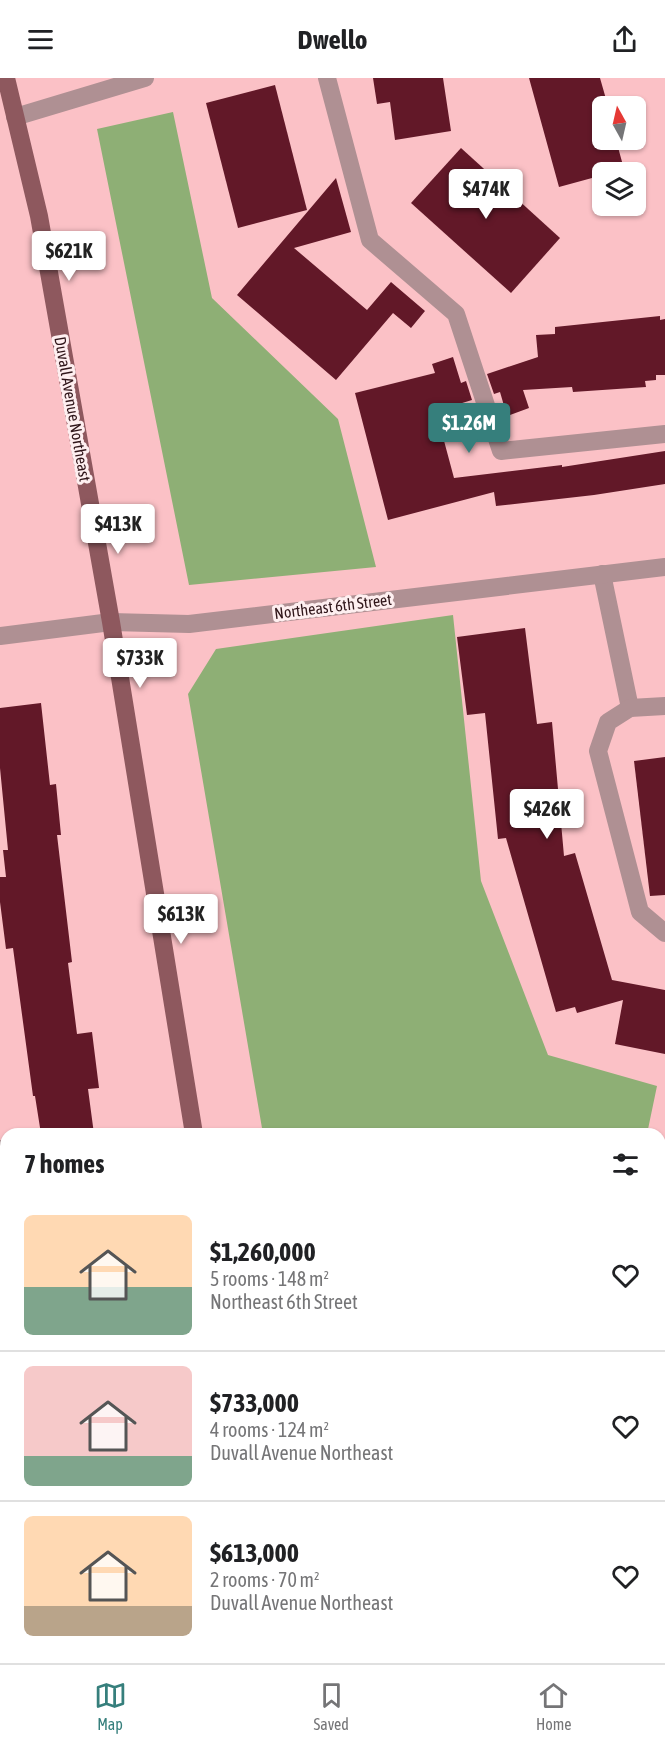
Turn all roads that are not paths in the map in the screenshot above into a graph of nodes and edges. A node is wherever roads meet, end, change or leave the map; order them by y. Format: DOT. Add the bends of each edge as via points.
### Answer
graph roads {
  1 [pos="6,78"];
  2 [pos="145,78"];
  3 [pos="327,78"];
  4 [pos="15,117"];
  5 [pos="665,434"];
  6 [pos="665,567"];
  7 [pos="602,574"];
  8 [pos="111,622"];
  9 [pos="0,636"];
  10 [pos="665,706"];
  11 [pos="630,708"];
  12 [pos="665,933"];
  13 [pos="193,1128"];
  1 -- 4 [label="main road, Duvall Avenue Northeast"];
  2 -- 4 [label="street"];
  3 -- 5 [label="street" via="370,240 456,314 501,451"];
  4 -- 8 [label="main road, Duvall Avenue Northeast" via="39,216"];
  6 -- 7 [label="street, Northeast 6th Street"];
  7 -- 8 [label="street, Northeast 6th Street" via="189,624"];
  7 -- 11 [label="street"];
  8 -- 9 [label="street, Northeast 6th Street"];
  8 -- 13 [label="main road, Duvall Avenue Northeast"];
  10 -- 11 [label="street"];
  11 -- 12 [label="street" via="608,722 598,751 640,912"];
}
